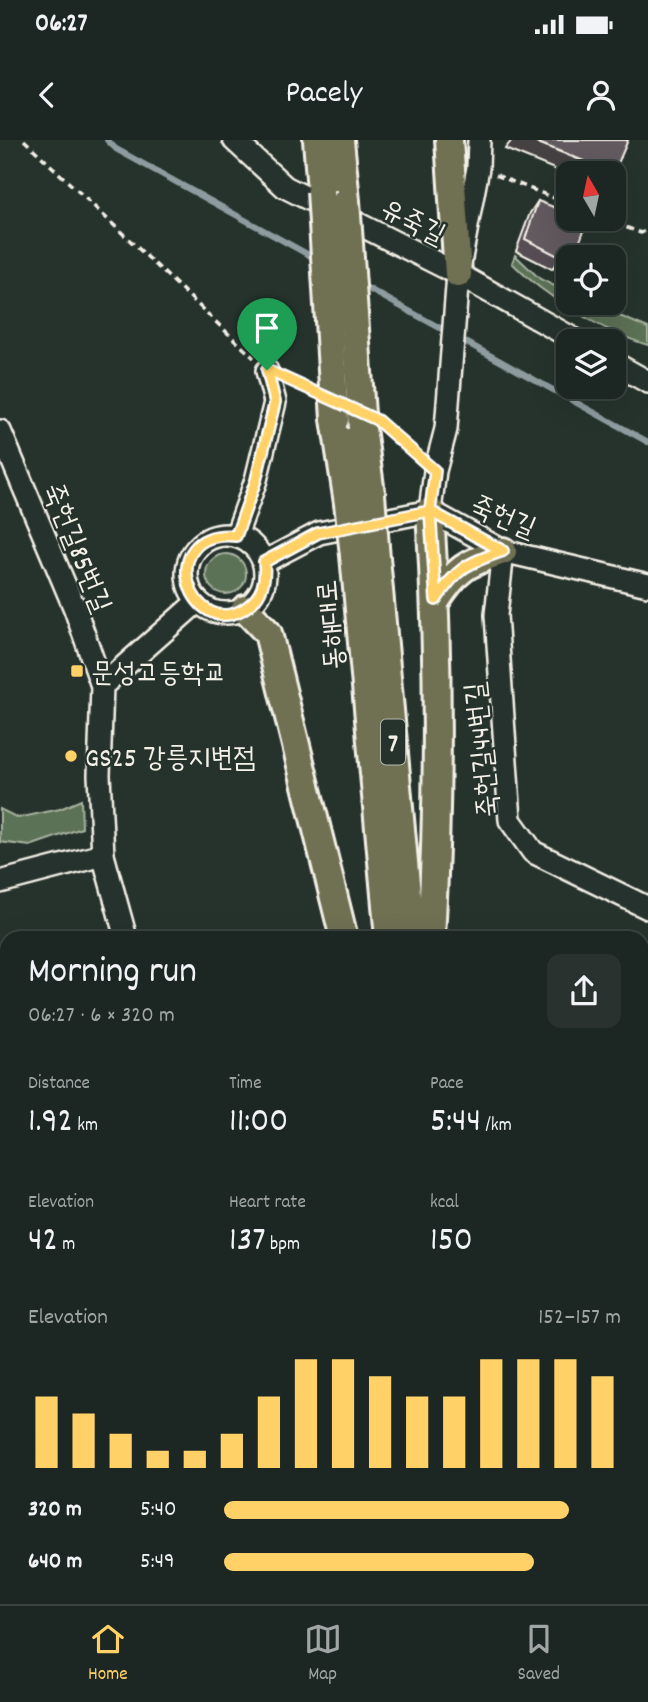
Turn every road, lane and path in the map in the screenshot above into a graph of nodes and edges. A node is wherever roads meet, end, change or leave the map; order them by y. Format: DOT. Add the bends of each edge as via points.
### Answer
graph roads {
  1 [pos="24,140"];
  2 [pos="234,140"];
  3 [pos="317,140"];
  4 [pos="340,140"];
  5 [pos="449,140"];
  6 [pos="479,140"];
  7 [pos="478,168"];
  8 [pos="556,199"];
  9 [pos="626,228"];
  10 [pos="648,230"];
  11 [pos="458,274"];
  12 [pos="556,329"];
  13 [pos="267,370"];
  14 [pos="626,370"];
  15 [pos="648,382"];
  16 [pos="316,392"];
  17 [pos="369,424"];
  18 [pos="0,431"];
  19 [pos="435,471"];
  20 [pos="360,499"];
  21 [pos="430,511"];
  22 [pos="236,536"];
  23 [pos="365,551"];
  24 [pos="503,551"];
  25 [pos="264,562"];
  26 [pos="648,585"];
  27 [pos="436,600"];
  28 [pos="197,602"];
  29 [pos="245,609"];
  30 [pos="102,686"];
  31 [pos="103,855"];
  32 [pos="0,882"];
  33 [pos="648,908"];
  34 [pos="125,931"];
  35 [pos="342,931"];
  36 [pos="389,931"];
  37 [pos="410,931"];
  38 [pos="432,931"];
  1 -- 13 [label="path"];
  2 -- 11 [label="street, 유죽길" via="285,187"];
  3 -- 20 [label="main road, 동해대로 / 7, bridge" via="335,419"];
  4 -- 17 [label="main road, 동해대로 / 7, bridge"];
  5 -- 11 [label="main road"];
  6 -- 7 [label="street"];
  7 -- 8 [label="path"];
  7 -- 11 [label="street"];
  9 -- 10 [label="path" via="640,233"];
  11 -- 12 [label="street, 유죽길"];
  11 -- 19 [label="street" via="446,429"];
  13 -- 16 [label="path"];
  13 -- 22 [label="street" via="275,402 256,480"];
  14 -- 15 [label="street"];
  17 -- 19 [label="path"];
  17 -- 20 [label="main road, 동해대로 / 7"];
  18 -- 30 [label="street, 죽헌길85번길" via="75,609"];
  19 -- 21 [label="street"];
  20 -- 23 [label="main road, 동해대로 / 7, bridge"];
  21 -- 24 [label="street, 죽헌길"];
  21 -- 25 [label="street, 죽헌길" via="318,533"];
  21 -- 27 [label="main road"];
  22 -- 25 [label="street" via="258,550"];
  22 -- 28 [label="street" via="210,538 191,554 186,579"];
  23 -- 36 [label="main road, 동해대로 / 7"];
  23 -- 37 [label="main road, 동해대로 / 7"];
  24 -- 26 [label="street, 죽헌길"];
  24 -- 27 [label="main road" via="471,561 454,573"];
  24 -- 33 [label="street, 죽헌길44번길" via="495,615 510,820 533,852"];
  25 -- 29 [label="street" via="262,589"];
  27 -- 38 [label="main road"];
  28 -- 29 [label="street" via="219,613"];
  28 -- 30 [label="street"];
  29 -- 35 [label="main road" via="268,633"];
  30 -- 31 [label="street" via="99,775"];
  31 -- 32 [label="street"];
  31 -- 34 [label="street"];
}
